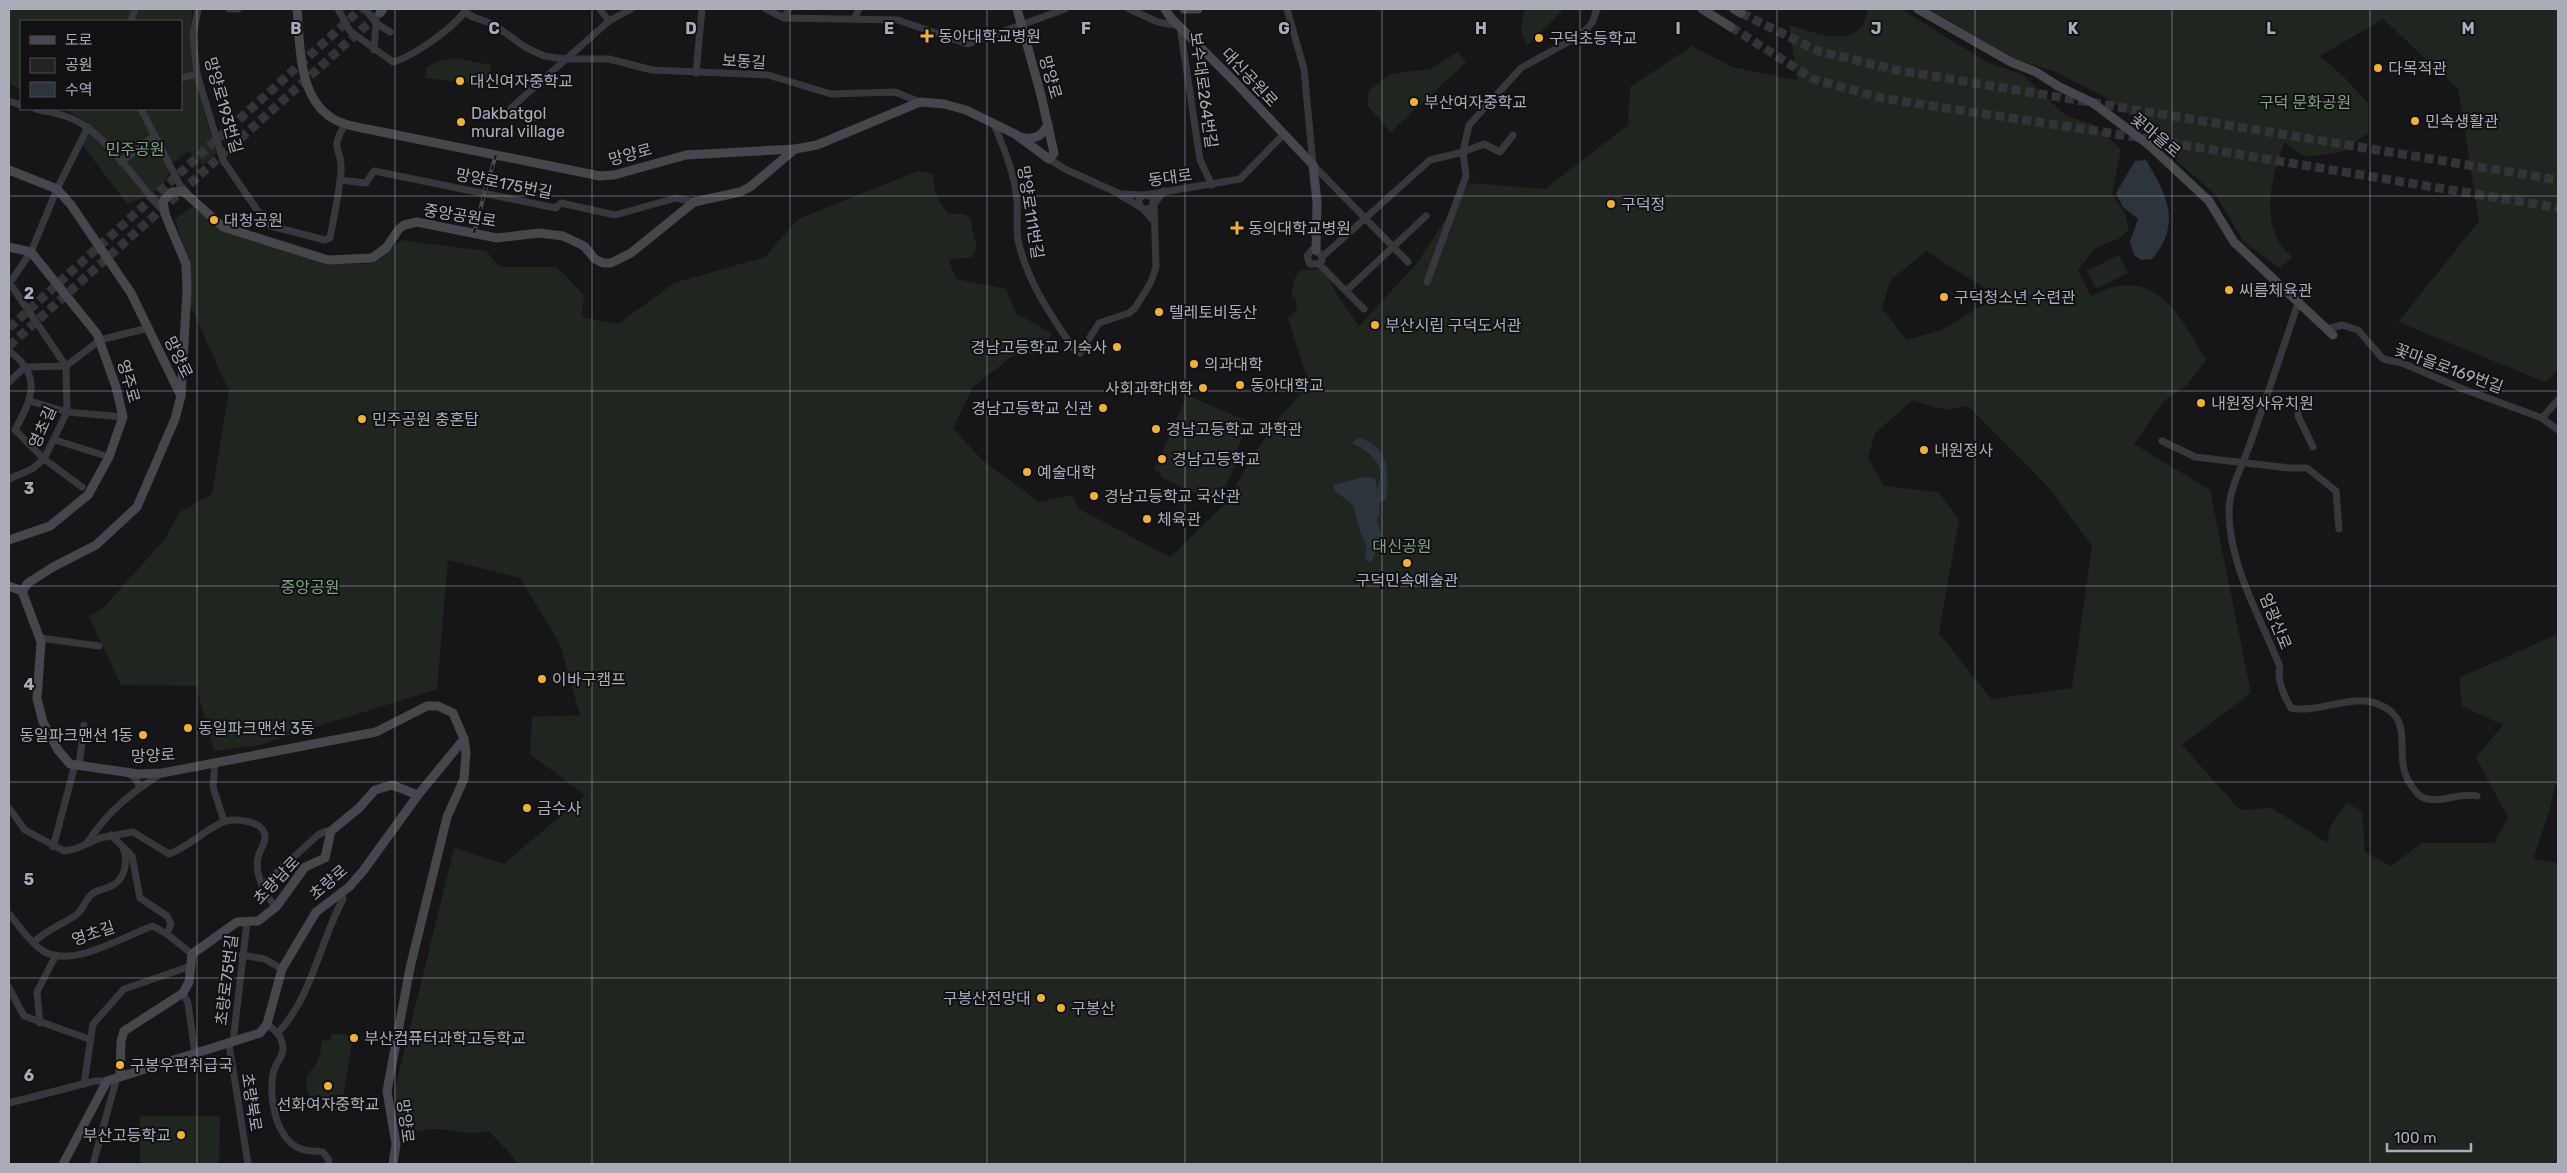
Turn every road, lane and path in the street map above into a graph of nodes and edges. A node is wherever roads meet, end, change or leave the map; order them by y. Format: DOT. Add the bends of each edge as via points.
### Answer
graph roads {
  1 [pos="206,9"];
  2 [pos="230,9"];
  3 [pos="238,9"];
  4 [pos="297,9"];
  5 [pos="338,9"];
  6 [pos="365,9"];
  7 [pos="600,9"];
  8 [pos="630,9"];
  9 [pos="702,9"];
  10 [pos="766,9"];
  11 [pos="789,9"];
  12 [pos="859,9"];
  13 [pos="1017,9"];
  14 [pos="1065,9"];
  15 [pos="1129,9"];
  16 [pos="1166,9"];
  17 [pos="1184,9"];
  18 [pos="1198,9"];
  19 [pos="1287,9"];
  20 [pos="1597,9"];
  21 [pos="1702,9"];
  22 [pos="1918,9"];
  23 [pos="197,10"];
  24 [pos="466,10"];
  25 [pos="784,18"];
  26 [pos="854,19"];
  27 [pos="609,21"];
  28 [pos="376,23"];
  29 [pos="1021,25"];
  30 [pos="1180,26"];
  31 [pos="1731,28"];
  32 [pos="390,32"];
  33 [pos="374,50"];
  34 [pos="564,59"];
  35 [pos="696,73"];
  36 [pos="197,74"];
  37 [pos="182,78"];
  38 [pos="920,102"];
  39 [pos="40,110"];
  40 [pos="141,110"];
  41 [pos="534,118"];
  42 [pos="993,122"];
  43 [pos="345,124"];
  44 [pos="1048,124"];
  45 [pos="88,127"];
  46 [pos="1015,134"];
  47 [pos="1283,135"];
  48 [pos="1513,135"];
  49 [pos="154,136"];
  50 [pos="796,149"];
  51 [pos="1463,152"];
  52 [pos="1049,159"];
  53 [pos="121,162"];
  54 [pos="1313,165"];
  55 [pos="9,170"];
  56 [pos="340,180"];
  57 [pos="1212,185"];
  58 [pos="56,189"];
  59 [pos="184,191"];
  60 [pos="1164,191"];
  61 [pos="1120,194"];
  62 [pos="1145,195"];
  63 [pos="694,202"];
  64 [pos="1154,204"];
  65 [pos="1142,208"];
  66 [pos="165,214"];
  67 [pos="1426,216"];
  68 [pos="1153,220"];
  69 [pos="1365,220"];
  70 [pos="9,247"];
  71 [pos="1393,247"];
  72 [pos="31,252"];
  73 [pos="1319,253"];
  74 [pos="1408,262"];
  75 [pos="1319,264"];
  76 [pos="1427,282"];
  77 [pos="9,283"];
  78 [pos="1346,291"];
  79 [pos="2299,300"];
  80 [pos="1364,309"];
  81 [pos="148,328"];
  82 [pos="2330,332"];
  83 [pos="1065,335"];
  84 [pos="1089,338"];
  85 [pos="100,340"];
  86 [pos="9,350"];
  87 [pos="66,366"];
  88 [pos="25,367"];
  89 [pos="9,382"];
  90 [pos="181,396"];
  91 [pos="2558,400"];
  92 [pos="30,401"];
  93 [pos="2298,408"];
  94 [pos="67,412"];
  95 [pos="123,417"];
  96 [pos="2542,418"];
  97 [pos="2558,430"];
  98 [pos="12,431"];
  99 [pos="55,440"];
  100 [pos="2162,441"];
  101 [pos="2313,447"];
  102 [pos="108,458"];
  103 [pos="44,459"];
  104 [pos="2244,463"];
  105 [pos="9,479"];
  106 [pos="82,488"];
  107 [pos="2339,529"];
  108 [pos="9,540"];
  109 [pos="9,586"];
  110 [pos="22,591"];
  111 [pos="40,638"];
  112 [pos="99,646"];
  113 [pos="84,725"];
  114 [pos="464,739"];
  115 [pos="216,762"];
  116 [pos="77,765"];
  117 [pos="127,772"];
  118 [pos="162,773"];
  119 [pos="140,787"];
  120 [pos="418,795"];
  121 [pos="2477,796"];
  122 [pos="9,808"];
  123 [pos="224,821"];
  124 [pos="331,831"];
  125 [pos="111,835"];
  126 [pos="87,842"];
  127 [pos="53,847"];
  128 [pos="123,848"];
  129 [pos="263,885"];
  130 [pos="340,892"];
  131 [pos="276,907"];
  132 [pos="9,914"];
  133 [pos="247,922"];
  134 [pos="167,934"];
  135 [pos="34,942"];
  136 [pos="192,954"];
  137 [pos="242,955"];
  138 [pos="56,956"];
  139 [pos="191,966"];
  140 [pos="282,969"];
  141 [pos="9,988"];
  142 [pos="183,993"];
  143 [pos="40,1023"];
  144 [pos="268,1024"];
  145 [pos="278,1033"];
  146 [pos="89,1039"];
  147 [pos="230,1043"];
  148 [pos="195,1054"];
  149 [pos="119,1076"];
  150 [pos="108,1081"];
  151 [pos="84,1084"];
  152 [pos="9,1103"];
  153 [pos="63,1164"];
  154 [pos="93,1164"];
  155 [pos="248,1164"];
  156 [pos="328,1164"];
  157 [pos="392,1164"];
  1 -- 23 [label="street"];
  2 -- 3 [label="street"];
  4 -- 43 [label="main road, 망양로" via="309,88 318,106 329,117"];
  5 -- 33 [label="street, 보동길" via="350,31"];
  6 -- 28 [label="street"];
  7 -- 27 [label="street"];
  8 -- 27 [label="street"];
  9 -- 35 [label="street"];
  10 -- 25 [label="street"];
  11 -- 25 [label="street"];
  12 -- 26 [label="street"];
  13 -- 29 [label="main road, 망양로"];
  14 -- 29 [label="street"];
  15 -- 30 [label="street" via="1158,22"];
  16 -- 30 [label="main road, 대신공원로"];
  17 -- 18 [label="main road"];
  19 -- 54 [label="street" via="1304,70"];
  20 -- 51 [label="street" via="1592,24 1581,35 1521,68 1469,125"];
  21 -- 31 [label="main road"];
  22 -- 79 [label="main road, 꽃마을로" via="2106,112 2149,145 2201,193 2234,242"];
  23 -- 36 [label="street, 망양로193번길" via="193,36"];
  24 -- 33 [label="street, 보동길" via="405,59 393,62"];
  24 -- 34 [label="street, 보동길" via="525,47 544,56"];
  25 -- 26 [label="street"];
  26 -- 29 [label="street" via="898,20 968,44"];
  27 -- 34 [label="street"];
  28 -- 32 [label="street"];
  28 -- 33 [label="street"];
  29 -- 44 [label="main road, 망양로"];
  30 -- 47 [label="main road, 대신공원로"];
  30 -- 57 [label="street, 보수대로264번길" via="1200,160"];
  34 -- 35 [label="street, 보동길" via="609,59 652,70"];
  34 -- 41 [label="street" via="512,108 524,118"];
  35 -- 38 [label="street, 보동길" via="768,75 831,94 895,92"];
  36 -- 37 [label="street"];
  36 -- 56 [label="street, 망양로193번길" via="223,160 257,210 272,226 324,240 330,238"];
  38 -- 42 [label="main road, 망양로" via="944,104"];
  38 -- 50 [label="main road, 망양로" via="817,145"];
  39 -- 45 [label="street" via="72,118"];
  40 -- 49 [label="street"];
  42 -- 46 [label="main road, 망양로"];
  42 -- 83 [label="street, 망양로111번길" via="1010,164 1017,201 1018,239 1027,271"];
  43 -- 50 [label="main road, 망양로" via="600,176 614,175 686,154"];
  43 -- 56 [label="street, 망양로193번길" via="336,139 335,148 341,168"];
  44 -- 46 [label="main road, 망양로" via="1044,132 1035,138"];
  44 -- 52 [label="main road, 망양로" via="1054,153"];
  45 -- 53 [label="street"];
  45 -- 58 [label="street"];
  46 -- 52 [label="main road, 망양로"];
  47 -- 54 [label="main road, 대신공원로"];
  47 -- 57 [label="street, 동대로" via="1240,179"];
  48 -- 51 [label="street" via="1500,152 1484,144"];
  49 -- 53 [label="street"];
  49 -- 59 [label="street"];
  50 -- 63 [label="main road, 중앙공원로" via="750,187"];
  51 -- 69 [label="street" via="1430,160"];
  51 -- 76 [label="street" via="1466,176"];
  52 -- 61 [label="street, 동대로"];
  53 -- 66 [label="street"];
  54 -- 69 [label="street, 대신공원로"];
  54 -- 73 [label="main road"];
  55 -- 58 [label="main road, 망양로"];
  56 -- 63 [label="street, 망양로175번길" via="366,183 374,171 556,208 561,203 615,215 676,198"];
  57 -- 60 [label="street, 동대로"];
  58 -- 72 [label="street"];
  58 -- 81 [label="main road, 망양로" via="101,247"];
  59 -- 63 [label="main road, 중앙공원로" via="223,227 328,260 372,258 386,248 404,225 417,222 497,238 539,233 563,236 584,246 603,264 611,263 631,253"];
  59 -- 66 [label="main road" via="175,190 168,194 163,205"];
  60 -- 62 [label="street, 동대로"];
  60 -- 64 [label="street"];
  61 -- 62 [label="street, 동대로"];
  61 -- 65 [label="street"];
  62 -- 64 [label="street" via="1152,197"];
  62 -- 65 [label="street" via="1139,202"];
  64 -- 65 [label="street" via="1149,210"];
  64 -- 68 [label="street"];
  65 -- 68 [label="street"];
  66 -- 90 [label="main road" via="186,264 187,314"];
  67 -- 71 [label="street"];
  68 -- 84 [label="street" via="1156,268 1152,282 1135,308 1122,317 1099,323"];
  69 -- 71 [label="street, 대신공원로"];
  69 -- 73 [label="street"];
  70 -- 72 [label="main road"];
  71 -- 74 [label="street, 대신공원로"];
  71 -- 78 [label="street"];
  72 -- 77 [label="street"];
  72 -- 85 [label="main road, 영주로"];
  73 -- 75 [label="street"];
  73 -- 75 [label="street" via="1309,252 1307,260 1310,264"];
  75 -- 78 [label="street"];
  77 -- 87 [label="street"];
  78 -- 80 [label="street"];
  79 -- 82 [label="main road, 꽃마을로"];
  79 -- 104 [label="street, 엄광산로"];
  81 -- 85 [label="street"];
  81 -- 90 [label="main road, 망양로"];
  82 -- 96 [label="street, 꽃마을로169번길" via="2342,325 2358,330 2383,359 2402,363"];
  83 -- 84 [label="street" via="1077,342"];
  83 -- 84 [label="street, 망양로111번길" via="1080,353"];
  85 -- 87 [label="street"];
  85 -- 95 [label="main road, 영주로"];
  86 -- 88 [label="street" via="22,360"];
  87 -- 88 [label="street"];
  87 -- 94 [label="street, 영초길"];
  88 -- 89 [label="street"];
  88 -- 92 [label="street" via="32,389"];
  90 -- 110 [label="main road, 망양로" via="175,419 137,507 96,545 28,582"];
  91 -- 96 [label="street"];
  92 -- 94 [label="street"];
  92 -- 98 [label="street"];
  93 -- 101 [label="street" via="2298,416"];
  94 -- 95 [label="street"];
  94 -- 99 [label="street, 영초길"];
  95 -- 102 [label="main road, 영주로"];
  96 -- 97 [label="street, 꽃마을로169번길"];
  98 -- 103 [label="street"];
  99 -- 102 [label="street"];
  99 -- 103 [label="street, 영초길"];
  100 -- 104 [label="street" via="2195,457"];
  102 -- 108 [label="main road, 영주로" via="97,482 78,506 50,526"];
  103 -- 105 [label="street, 영초길"];
  103 -- 106 [label="street"];
  104 -- 107 [label="street" via="2307,468 2336,491"];
  104 -- 121 [label="street, 엄광산로" via="2234,485 2229,509 2233,544 2280,667 2278,674 2291,708 2303,711 2359,701 2376,703 2399,720 2402,768 2415,791 2424,798 2433,799 2468,794"];
  109 -- 110 [label="main road"];
  110 -- 111 [label="main road"];
  111 -- 112 [label="street"];
  111 -- 116 [label="main road" via="38,698 43,722 58,750 70,764"];
  113 -- 116 [label="street"];
  114 -- 115 [label="main road, 망양로" via="453,712 428,706 376,732"];
  114 -- 120 [label="main road, 초량로"];
  114 -- 157 [label="main road, 망양로" via="464,779 445,826 410,968 387,1091 396,1144"];
  115 -- 118 [label="main road, 망양로"];
  115 -- 123 [label="street" via="213,788"];
  116 -- 117 [label="main road, 망양로"];
  116 -- 127 [label="street"];
  117 -- 118 [label="main road, 망양로"];
  117 -- 119 [label="street"];
  118 -- 119 [label="street"];
  119 -- 126 [label="street" via="102,820"];
  120 -- 124 [label="main road" via="392,785 375,790"];
  120 -- 130 [label="main road, 초량로" via="363,871"];
  122 -- 127 [label="street" via="25,830"];
  123 -- 125 [label="street" via="169,854 133,832"];
  123 -- 129 [label="street" via="258,824 264,828 266,837 258,867"];
  124 -- 129 [label="street" via="318,835"];
  124 -- 131 [label="main road, 초량남로" via="326,858 305,867"];
  125 -- 126 [label="street"];
  125 -- 128 [label="street"];
  126 -- 127 [label="street" via="64,851"];
  128 -- 134 [label="street" via="132,856 140,898 167,916 171,924"];
  128 -- 135 [label="street" via="126,856 121,879 113,886 96,891 78,915 47,930"];
  129 -- 131 [label="street"];
  130 -- 140 [label="main road, 초량로" via="316,912"];
  130 -- 145 [label="street" via="343,899 306,990"];
  131 -- 133 [label="main road, 초량남로" via="258,921"];
  132 -- 135 [label="street, 영초길"];
  133 -- 136 [label="main road, 초량남로" via="237,922"];
  133 -- 137 [label="street, 초량로75번길"];
  134 -- 136 [label="street, 영초길"];
  134 -- 138 [label="street, 영초길" via="153,926 89,952"];
  135 -- 138 [label="street, 영초길" via="43,951"];
  136 -- 139 [label="main road"];
  137 -- 140 [label="street" via="264,958"];
  137 -- 147 [label="street, 초량로75번길"];
  138 -- 143 [label="street" via="37,992"];
  139 -- 142 [label="main road" via="189,982"];
  139 -- 146 [label="street" via="124,989 93,1024"];
  140 -- 144 [label="main road, 초량로"];
  141 -- 143 [label="street" via="24,1016"];
  142 -- 148 [label="street" via="188,1003"];
  142 -- 149 [label="main road" via="124,1030"];
  143 -- 146 [label="street"];
  144 -- 145 [label="street"];
  144 -- 147 [label="main road" via="260,1033"];
  145 -- 156 [label="street" via="283,1050 273,1074 276,1118 293,1145 301,1150 322,1151 329,1160"];
  146 -- 151 [label="street"];
  147 -- 148 [label="main road"];
  147 -- 155 [label="street, 초량북로"];
  148 -- 149 [label="main road"];
  149 -- 150 [label="main road"];
  149 -- 154 [label="street"];
  150 -- 151 [label="street"];
  150 -- 153 [label="main road"];
  151 -- 152 [label="street"];
}
